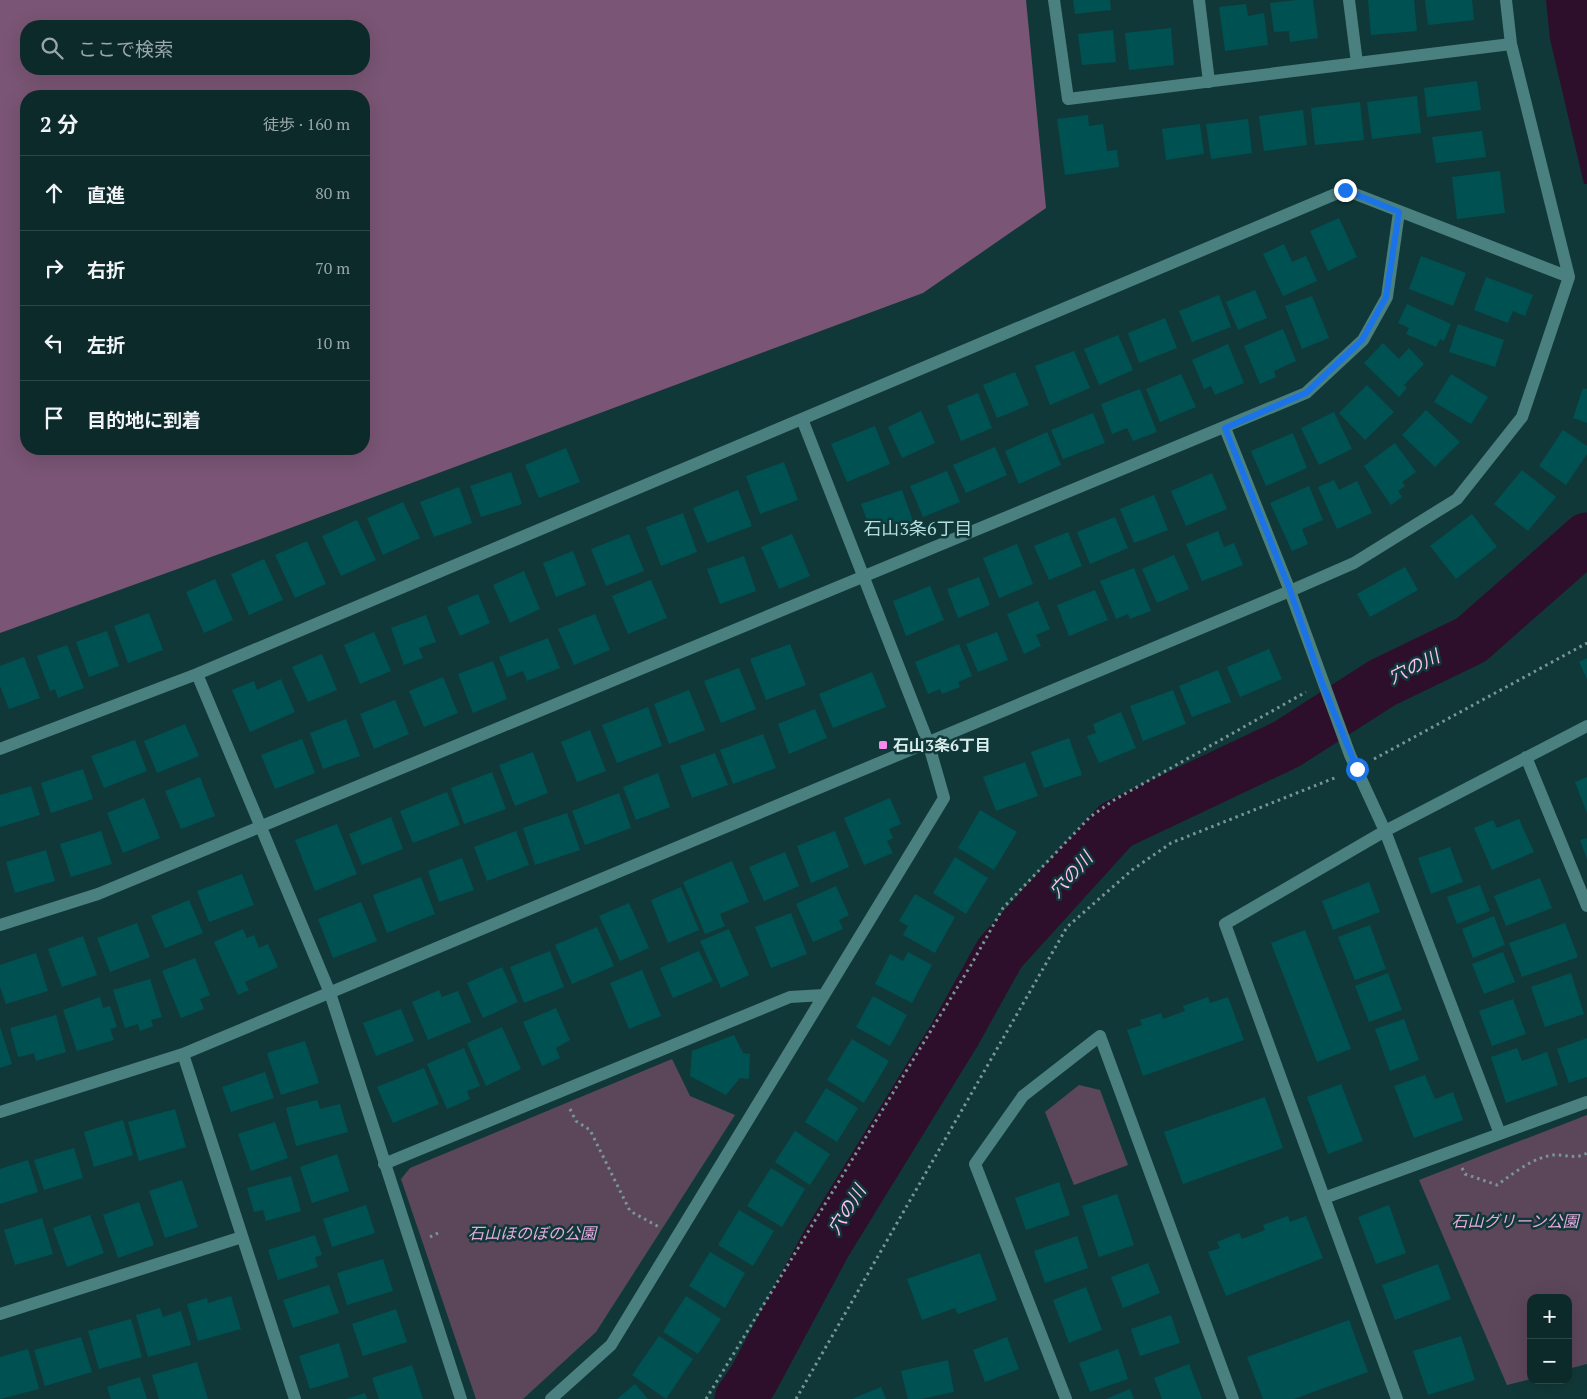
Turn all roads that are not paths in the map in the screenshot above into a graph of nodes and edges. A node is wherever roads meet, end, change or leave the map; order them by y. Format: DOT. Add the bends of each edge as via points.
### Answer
graph roads {
  1 [pos="1054,0"];
  2 [pos="1199,0"];
  3 [pos="1349,0"];
  4 [pos="1506,0"];
  5 [pos="1512,44"];
  6 [pos="1357,63"];
  7 [pos="1209,82"];
  8 [pos="1399,212"];
  9 [pos="1569,277"];
  10 [pos="802,419"];
  11 [pos="1225,428"];
  12 [pos="864,577"];
  13 [pos="1290,590"];
  14 [pos="197,674"];
  15 [pos="1587,726"];
  16 [pos="928,742"];
  17 [pos="0,749"];
  18 [pos="1526,757"];
  19 [pos="262,826"];
  20 [pos="1385,831"];
  21 [pos="1587,906"];
  22 [pos="0,925"];
  23 [pos="330,993"];
  24 [pos="824,996"];
  25 [pos="184,1054"];
  26 [pos="1587,1102"];
  27 [pos="0,1112"];
  28 [pos="1500,1134"];
  29 [pos="384,1164"];
  30 [pos="1324,1198"];
  31 [pos="242,1237"];
  32 [pos="0,1314"];
  33 [pos="295,1399"];
  34 [pos="461,1399"];
  35 [pos="551,1399"];
  36 [pos="1066,1399"];
  37 [pos="1233,1399"];
  38 [pos="1397,1399"];
  1 -- 7 [label="street" via="1068,99"];
  2 -- 7 [label="street"];
  3 -- 6 [label="street"];
  4 -- 5 [label="street"];
  5 -- 6 [label="street"];
  5 -- 9 [label="street"];
  6 -- 7 [label="street"];
  8 -- 9 [label="street"];
  8 -- 10 [label="street" via="1345,190"];
  8 -- 11 [label="street" via="1386,297 1362,340 1306,393"];
  9 -- 13 [label="street" via="1522,417 1457,500 1354,563"];
  10 -- 12 [label="street"];
  10 -- 14 [label="street"];
  11 -- 12 [label="street"];
  11 -- 13 [label="street"];
  12 -- 16 [label="street"];
  12 -- 19 [label="street"];
  13 -- 16 [label="street"];
  13 -- 20 [label="street" via="1350,755"];
  14 -- 17 [label="street"];
  14 -- 19 [label="street"];
  15 -- 18 [label="street"];
  16 -- 23 [label="street"];
  16 -- 24 [label="street" via="944,798"];
  18 -- 20 [label="street"];
  18 -- 21 [label="street"];
  19 -- 22 [label="street" via="98,894"];
  19 -- 23 [label="street"];
  20 -- 28 [label="street"];
  20 -- 30 [label="street" via="1226,924"];
  23 -- 25 [label="street"];
  23 -- 29 [label="street"];
  24 -- 29 [label="street" via="790,997"];
  24 -- 35 [label="street" via="611,1345"];
  25 -- 27 [label="street"];
  25 -- 31 [label="street"];
  26 -- 28 [label="street"];
  28 -- 30 [label="street"];
  29 -- 34 [label="street"];
  30 -- 38 [label="street"];
  31 -- 32 [label="street"];
  31 -- 33 [label="street"];
  36 -- 37 [label="street" via="975,1164 1023,1096 1100,1036"];
}
